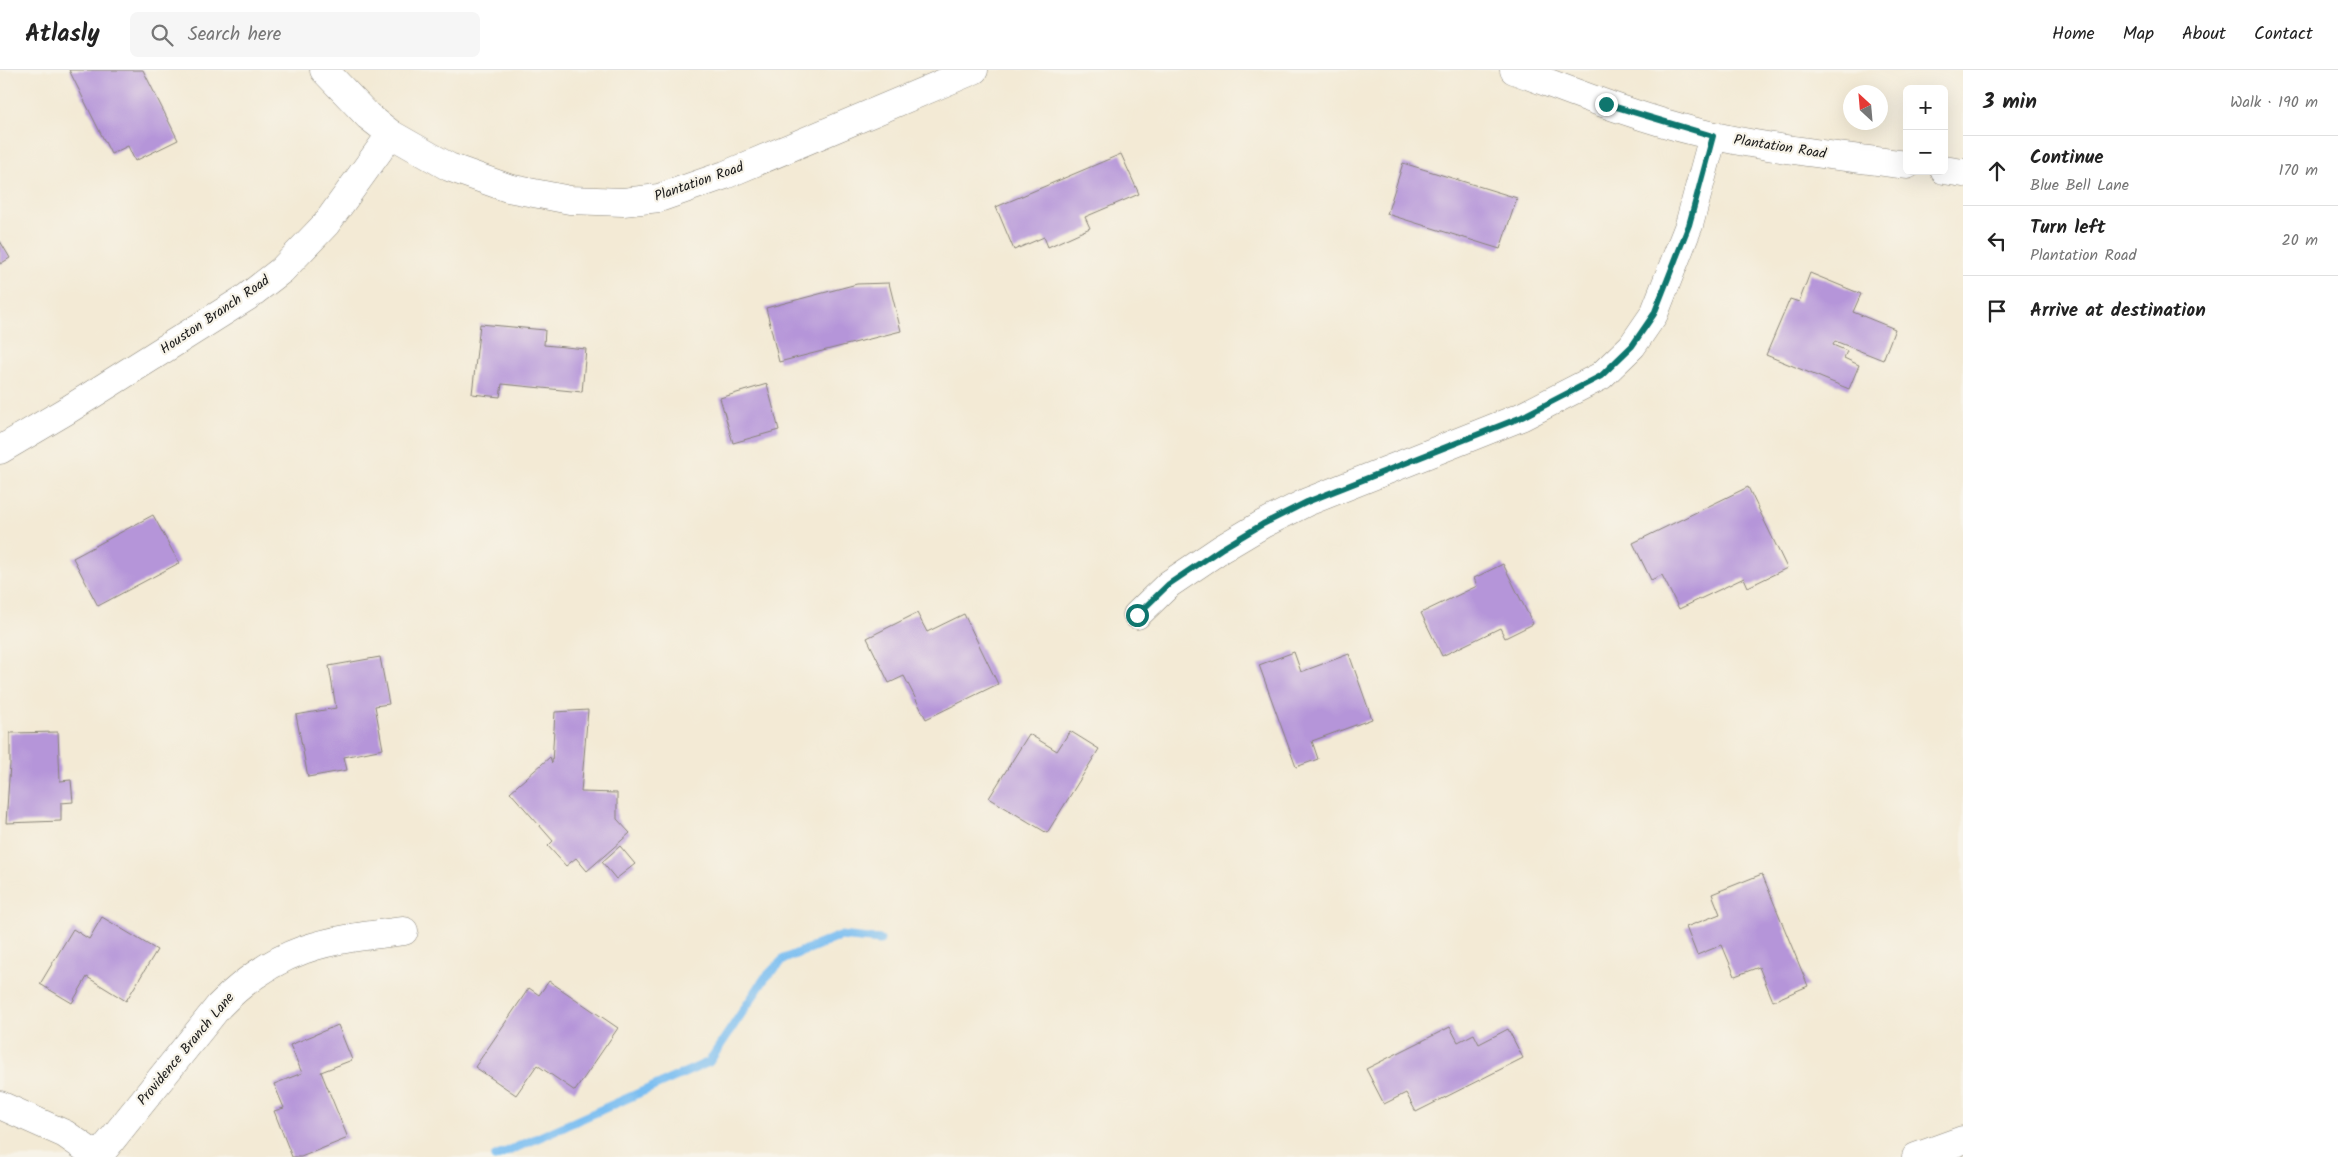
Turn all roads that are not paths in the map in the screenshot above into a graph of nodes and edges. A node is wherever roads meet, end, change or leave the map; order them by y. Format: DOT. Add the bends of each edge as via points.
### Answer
graph roads {
  1 [pos="324,70"];
  2 [pos="974,70"];
  3 [pos="1514,70"];
  4 [pos="391,134"];
  5 [pos="1713,136"];
  6 [pos="1903,164"];
  7 [pos="1948,171"];
  8 [pos="1963,173"];
  9 [pos="0,450"];
  10 [pos="1137,615"];
  11 [pos="404,930"];
  12 [pos="0,1105"];
  13 [pos="1963,1140"];
  14 [pos="98,1157"];
  15 [pos="1916,1157"];
  1 -- 4 [label="street, Plantation Road" via="368,116"];
  2 -- 4 [label="street, Plantation Road" via="725,175 660,198 570,200 508,188 449,167"];
  3 -- 5 [label="street, Plantation Road" via="1606,104"];
  4 -- 9 [label="street, Houston Branch Road" via="326,224 282,270 247,296"];
  5 -- 6 [label="street, Plantation Road"];
  5 -- 10 [label="street" via="1689,225 1654,314 1632,346 1601,376 1522,417 1307,502 1263,524 1169,584"];
  7 -- 8 [label="street"];
  11 -- 14 [label="street, Providence Branch Lane" via="319,944 288,956 240,985 219,1006"];
  12 -- 14 [label="street" via="64,1134"];
  13 -- 15 [label="street"];
}
